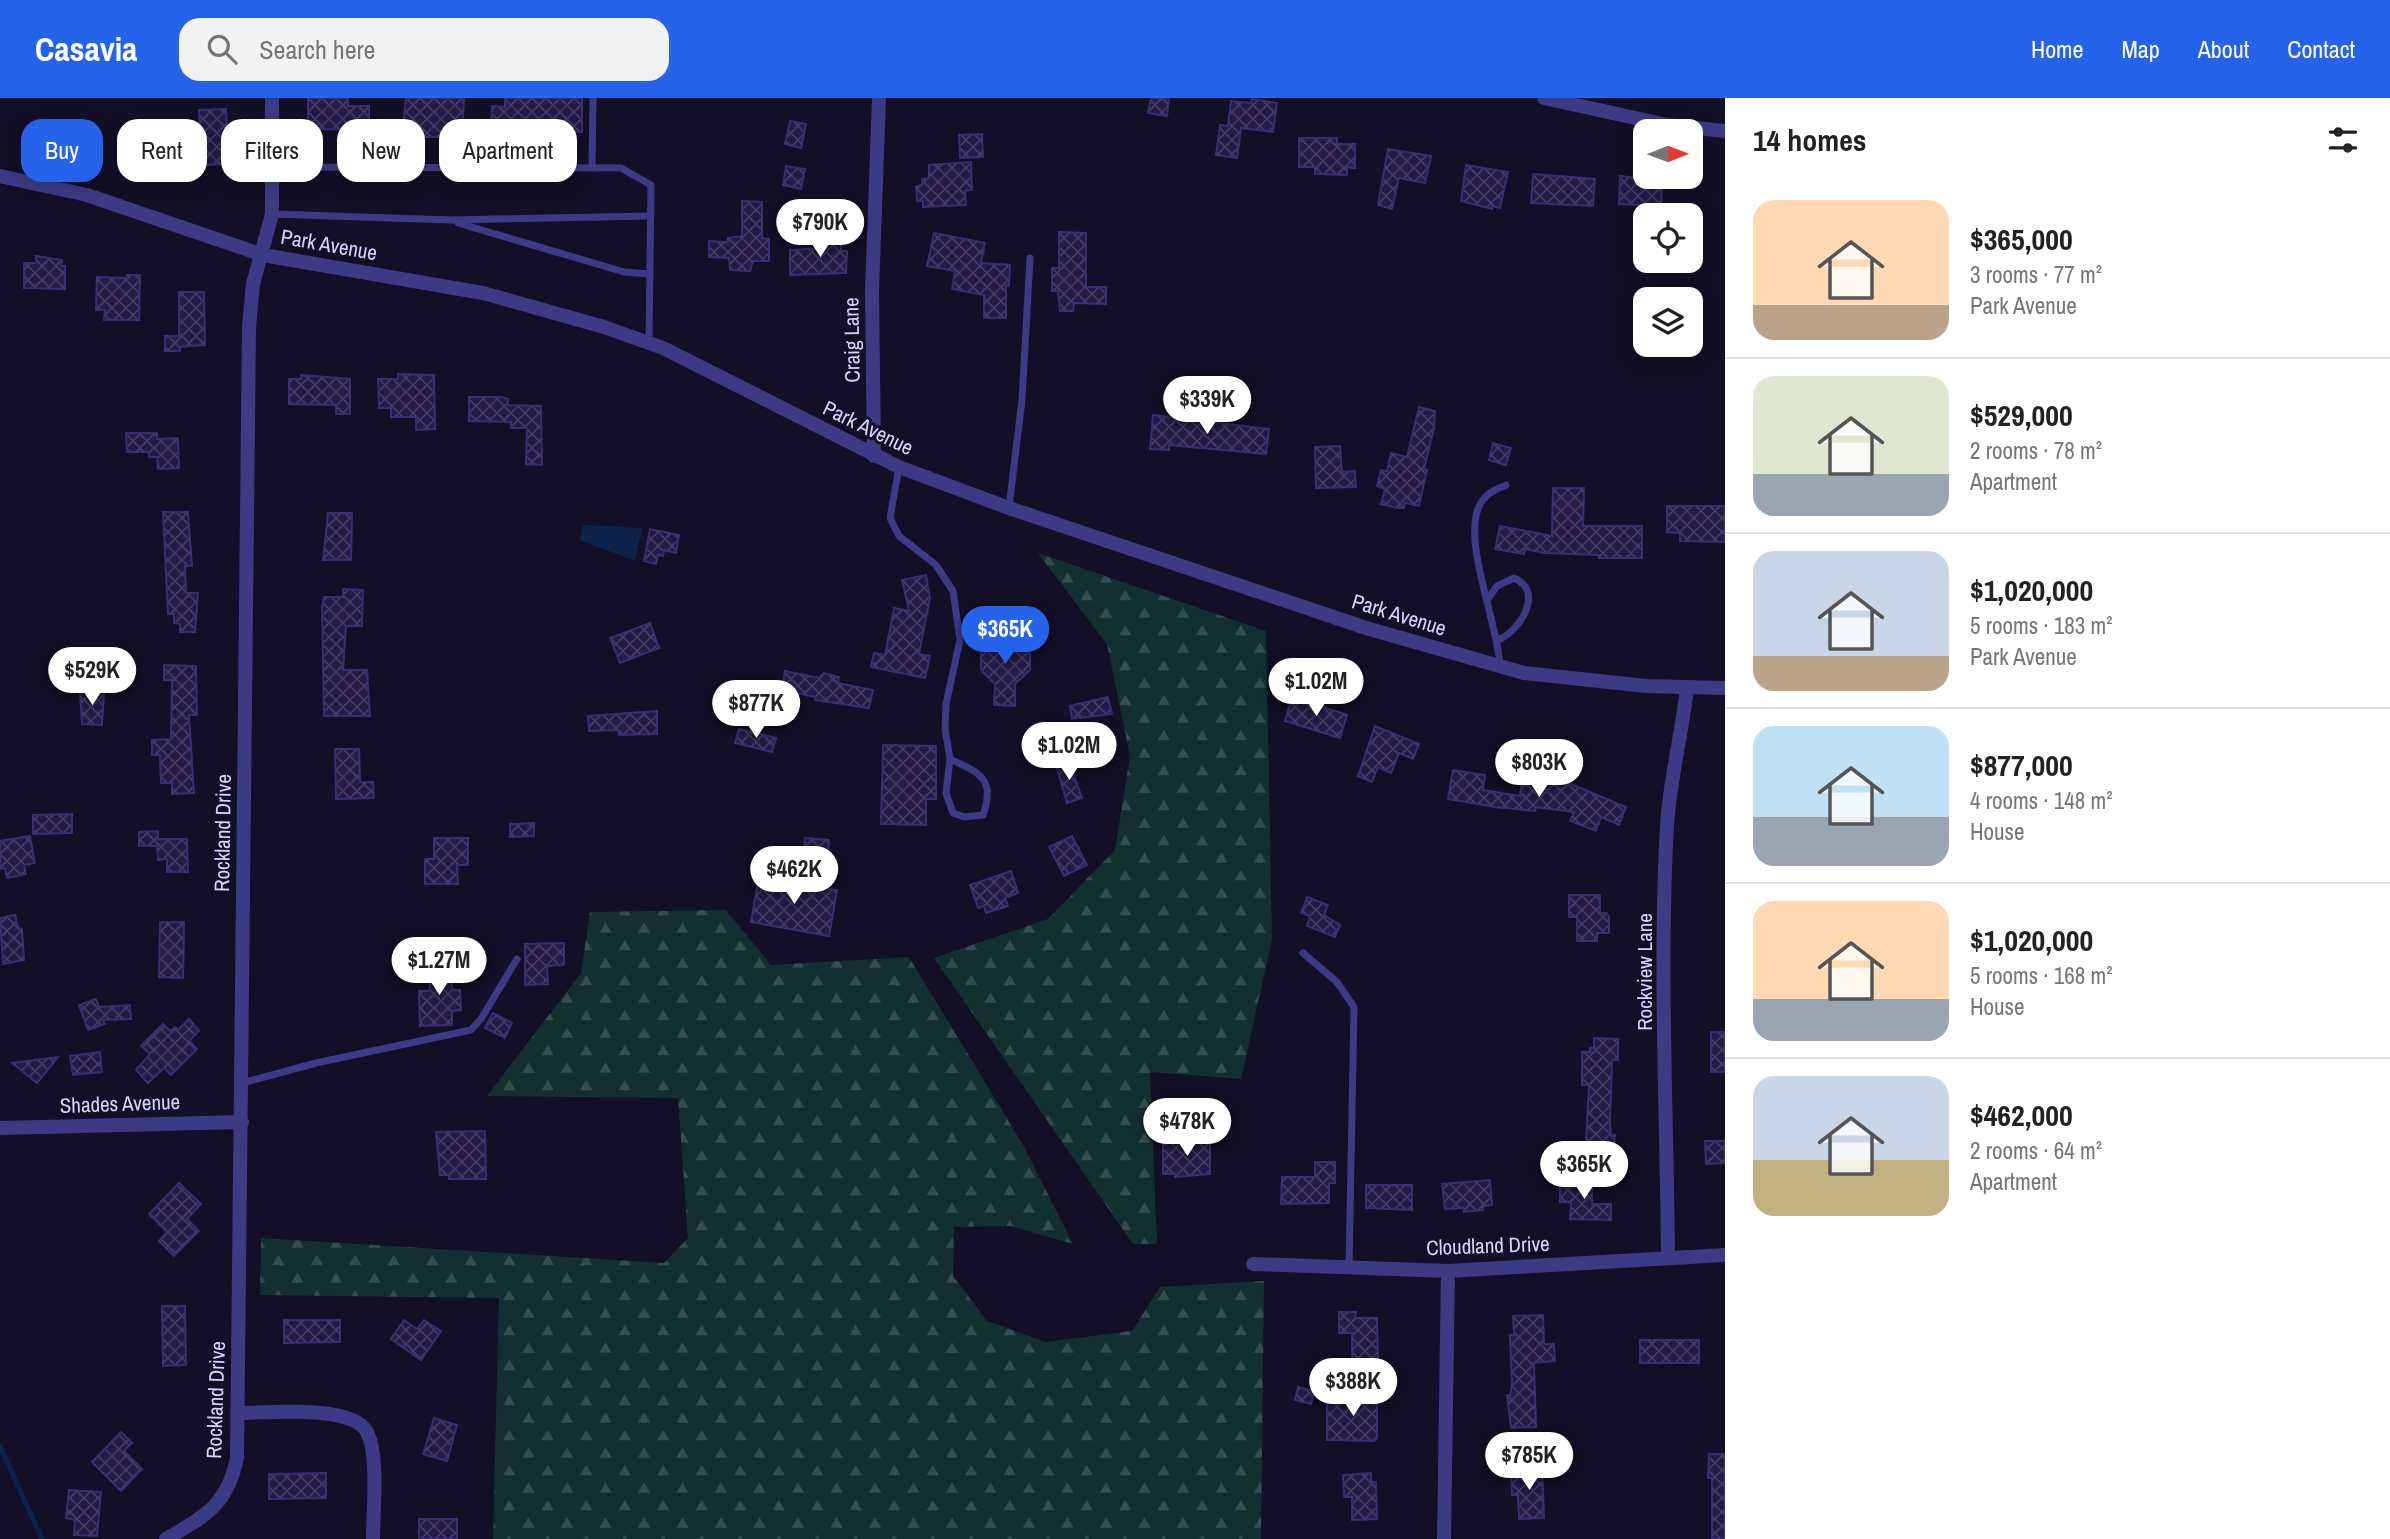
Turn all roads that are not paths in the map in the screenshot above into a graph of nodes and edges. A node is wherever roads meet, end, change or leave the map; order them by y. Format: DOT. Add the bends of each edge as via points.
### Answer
graph roads {
  1 [pos="272,98"];
  2 [pos="593,98"];
  3 [pos="879,98"];
  4 [pos="1544,98"];
  5 [pos="272,119"];
  6 [pos="1725,131"];
  7 [pos="323,167"];
  8 [pos="592,168"];
  9 [pos="0,176"];
  10 [pos="272,182"];
  11 [pos="272,214"];
  12 [pos="651,216"];
  13 [pos="451,220"];
  14 [pos="263,255"];
  15 [pos="1030,258"];
  16 [pos="650,274"];
  17 [pos="649,343"];
  18 [pos="874,456"];
  19 [pos="899,467"];
  20 [pos="1506,485"];
  21 [pos="1009,508"];
  22 [pos="1488,599"];
  23 [pos="1498,640"];
  24 [pos="1500,667"];
  25 [pos="1687,688"];
  26 [pos="1725,688"];
  27 [pos="950,759"];
  28 [pos="1303,953"];
  29 [pos="517,959"];
  30 [pos="242,1083"];
  31 [pos="242,1122"];
  32 [pos="0,1128"];
  33 [pos="1725,1255"];
  34 [pos="1668,1258"];
  35 [pos="1253,1264"];
  36 [pos="1349,1268"];
  37 [pos="1448,1271"];
  38 [pos="239,1413"];
  39 [pos="166,1539"];
  40 [pos="373,1539"];
  41 [pos="1444,1539"];
  1 -- 5 [label="street, Rockland Drive"];
  2 -- 8 [label="lane"];
  3 -- 18 [label="street, Craig Lane" via="872,290"];
  4 -- 6 [label="street" via="1667,125"];
  7 -- 8 [label="lane"];
  8 -- 12 [label="lane" via="621,168 651,185"];
  9 -- 14 [label="street, Park Avenue" via="87,195"];
  10 -- 11 [label="street, Rockland Drive"];
  11 -- 13 [label="lane"];
  11 -- 14 [label="street, Rockland Drive"];
  12 -- 13 [label="lane"];
  12 -- 16 [label="lane"];
  13 -- 16 [label="lane" via="624,272"];
  14 -- 17 [label="street, Park Avenue" via="483,293"];
  14 -- 30 [label="street, Rockland Drive" via="253,284 250,327"];
  15 -- 21 [label="lane" via="1022,400"];
  16 -- 17 [label="lane"];
  17 -- 18 [label="street, Park Avenue"];
  18 -- 19 [label="street, Park Avenue"];
  19 -- 21 [label="street, Park Avenue"];
  19 -- 27 [label="lane" via="890,519 899,536 936,565 953,591 960,640 946,704"];
  20 -- 22 [label="lane" via="1490,492 1478,508 1475,531"];
  21 -- 24 [label="street, Park Avenue" via="1366,628"];
  22 -- 23 [label="lane"];
  22 -- 23 [label="lane" via="1497,586 1514,578 1528,590 1525,613 1516,627"];
  23 -- 24 [label="lane"];
  24 -- 25 [label="street, Park Avenue" via="1586,682"];
  25 -- 26 [label="street, Park Avenue"];
  25 -- 34 [label="street, Rockview Lane" via="1667,824"];
  27 -- 27 [label="lane" via="946,793 953,813 983,815 988,793 985,781 978,772"];
  28 -- 36 [label="lane" via="1337,982 1354,1007"];
  29 -- 30 [label="lane" via="471,1030"];
  30 -- 31 [label="street, Rockland Drive"];
  31 -- 32 [label="street, Shades Avenue"];
  31 -- 38 [label="street, Rockland Drive"];
  33 -- 34 [label="street, Cloudland Drive"];
  34 -- 37 [label="street, Cloudland Drive"];
  35 -- 36 [label="street, Cloudland Drive"];
  36 -- 37 [label="street, Cloudland Drive"];
  37 -- 41 [label="street"];
  38 -- 39 [label="street, Rockland Drive" via="237,1458 223,1497 209,1513"];
  38 -- 40 [label="street" via="338,1414 354,1419 367,1432 372,1452"];
}
